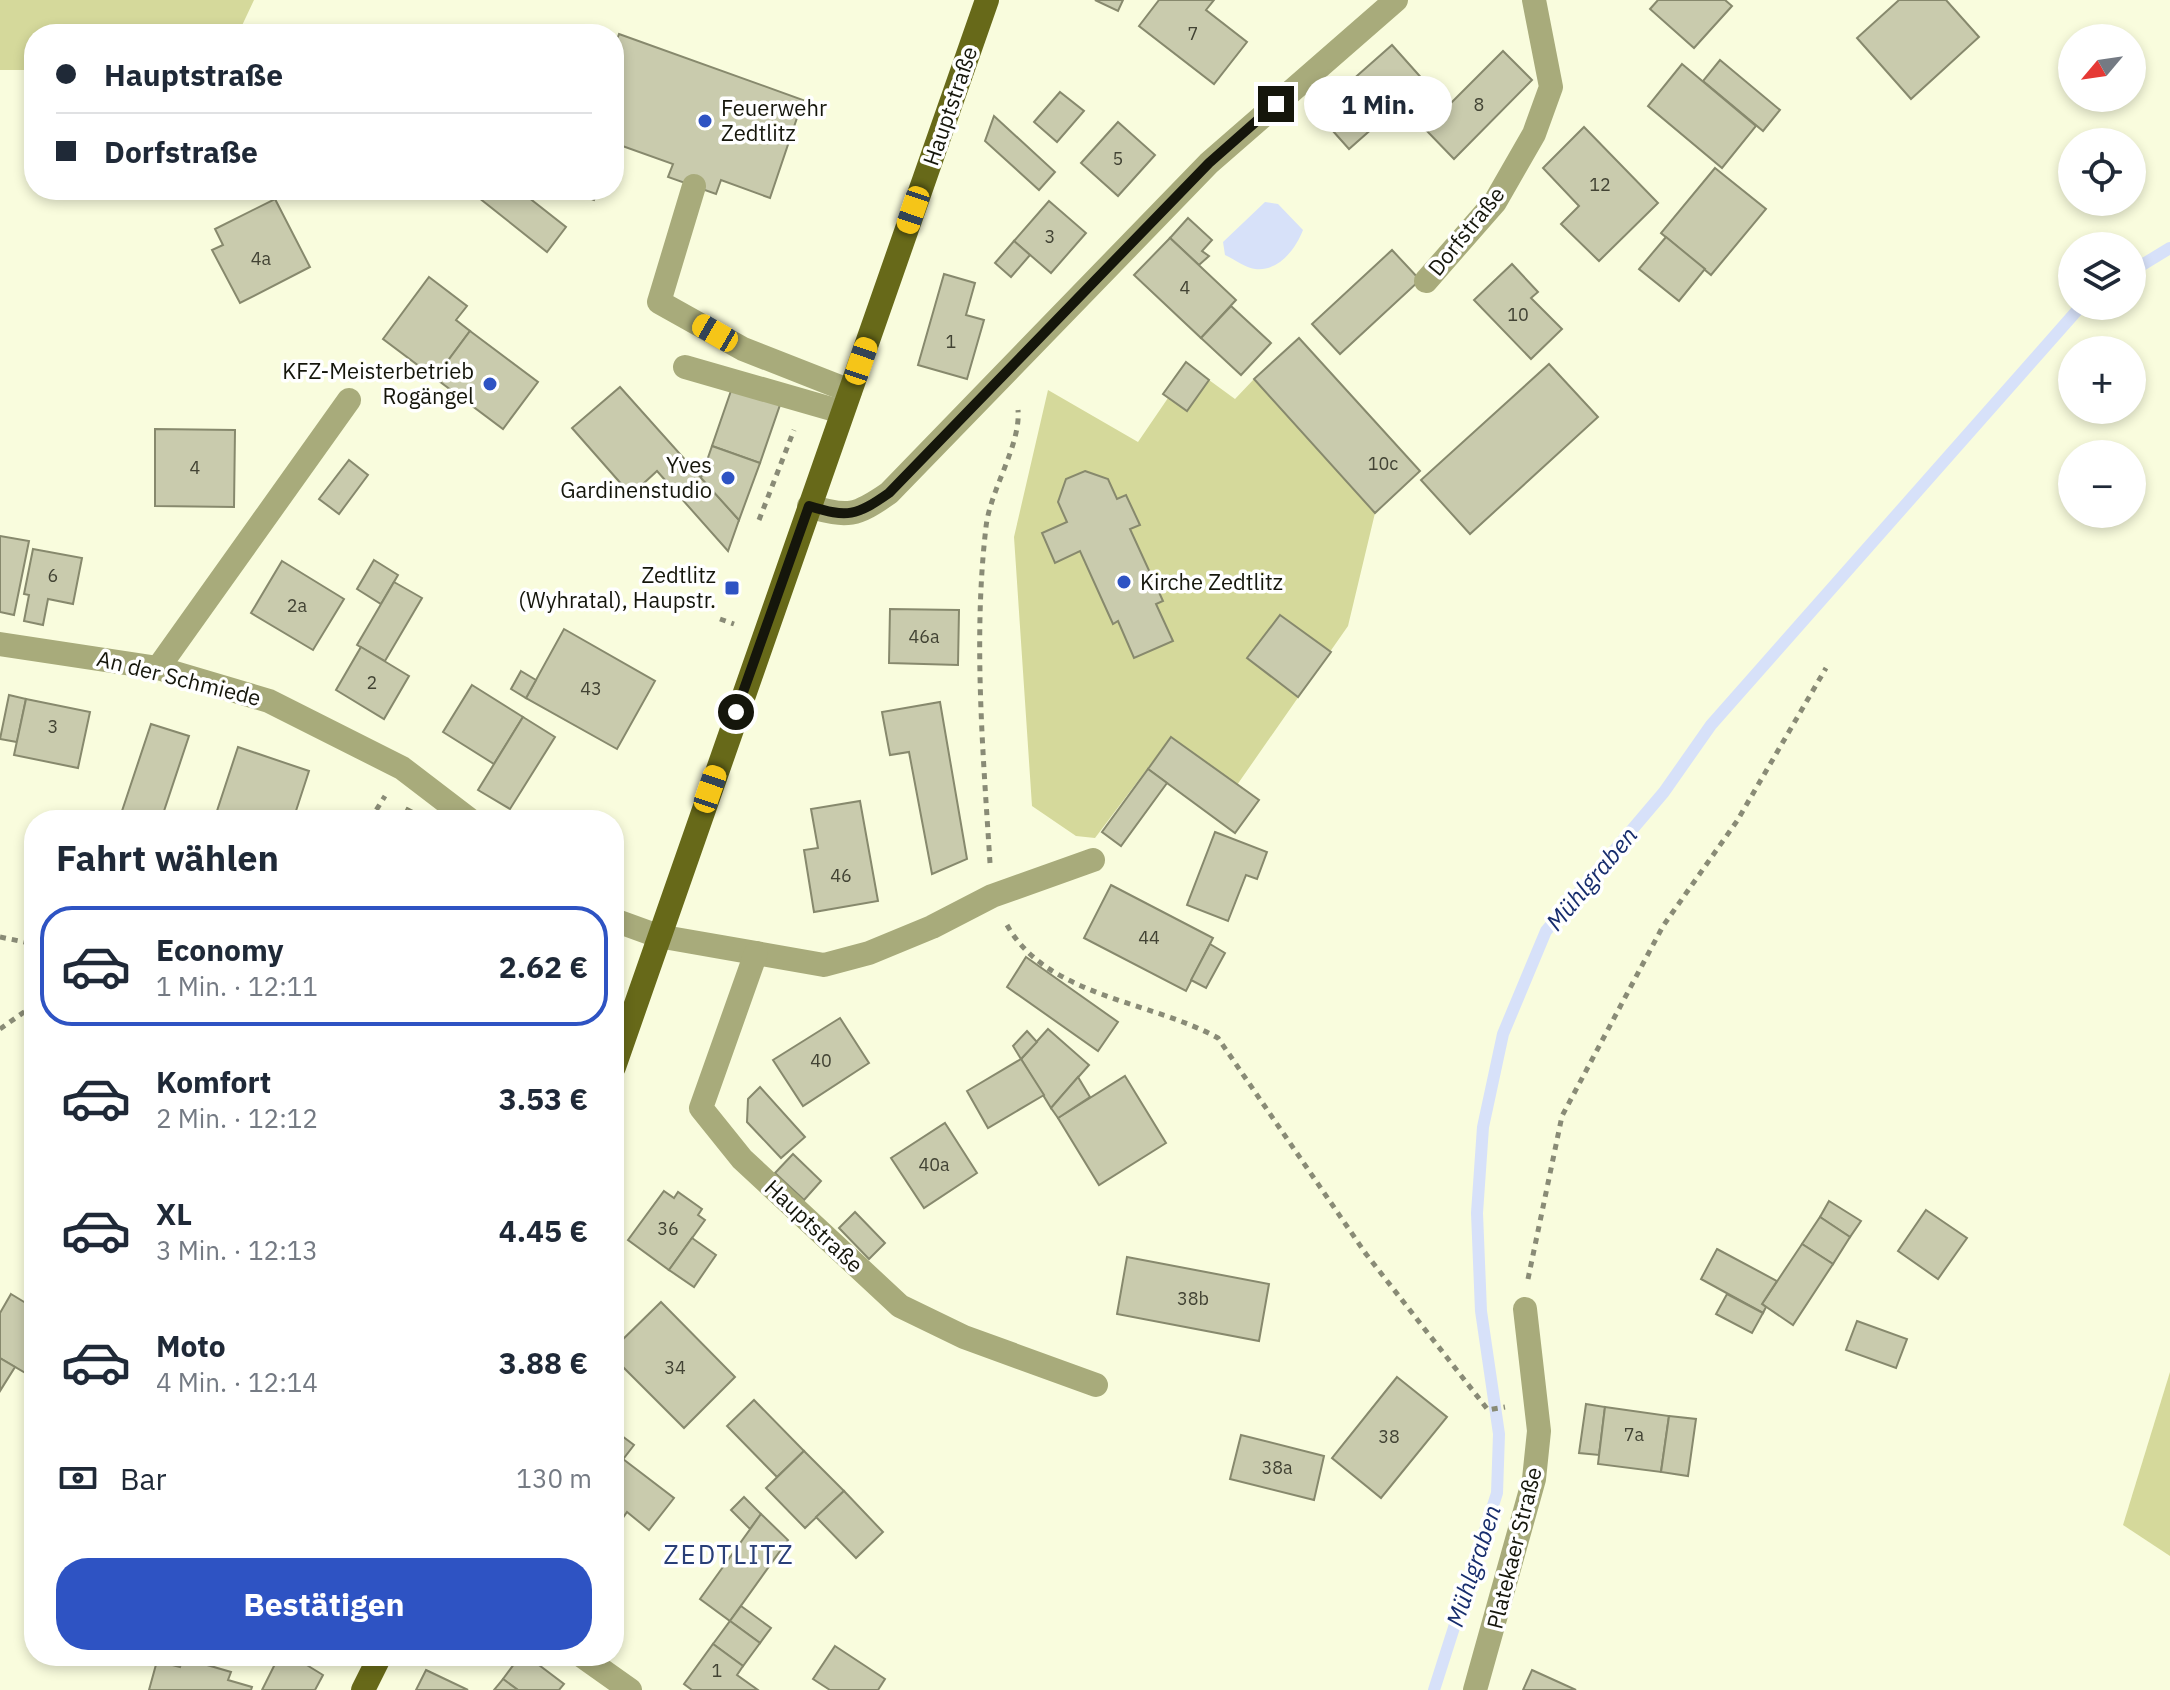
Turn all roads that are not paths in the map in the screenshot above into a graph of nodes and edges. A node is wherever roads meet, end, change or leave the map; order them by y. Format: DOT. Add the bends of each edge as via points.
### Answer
graph roads {
  1 [pos="987,0"];
  2 [pos="1396,0"];
  3 [pos="1534,0"];
  4 [pos="694,186"];
  5 [pos="1426,281"];
  6 [pos="685,367"];
  7 [pos="349,400"];
  8 [pos="846,401"];
  9 [pos="809,506"];
  10 [pos="0,644"];
  11 [pos="158,668"];
  12 [pos="457,810"];
  13 [pos="1093,860"];
  14 [pos="624,924"];
  15 [pos="658,936"];
  16 [pos="756,953"];
  17 [pos="624,1037"];
  18 [pos="1525,1309"];
  19 [pos="1096,1385"];
  20 [pos="375,1666"];
  21 [pos="596,1666"];
  22 [pos="363,1690"];
  23 [pos="630,1690"];
  24 [pos="1475,1690"];
  1 -- 8 [label="main road, Hauptstraße"];
  2 -- 9 [label="street" via="1209,163 889,493 863,511 842,516"];
  3 -- 5 [label="street, Dorfstraße" via="1551,87 1534,134 1495,202"];
  4 -- 8 [label="street" via="659,302"];
  6 -- 8 [label="street" via="806,400"];
  7 -- 11 [label="street"];
  8 -- 9 [label="main road, Hauptstraße"];
  9 -- 15 [label="main road, Hauptstraße"];
  10 -- 11 [label="street, An der Schmiede"];
  11 -- 12 [label="street, An der Schmiede" via="269,701 402,768"];
  13 -- 16 [label="street" via="992,896 869,953 824,965"];
  14 -- 15 [label="street"];
  15 -- 16 [label="street"];
  15 -- 17 [label="main road, Hauptstraße"];
  16 -- 19 [label="street, Hauptstraße" via="701,1108 742,1159 900,1306 964,1337"];
  18 -- 24 [label="street, Platekaer Straße" via="1539,1431 1534,1479"];
  20 -- 22 [label="main road"];
  21 -- 23 [label="street"];
}
